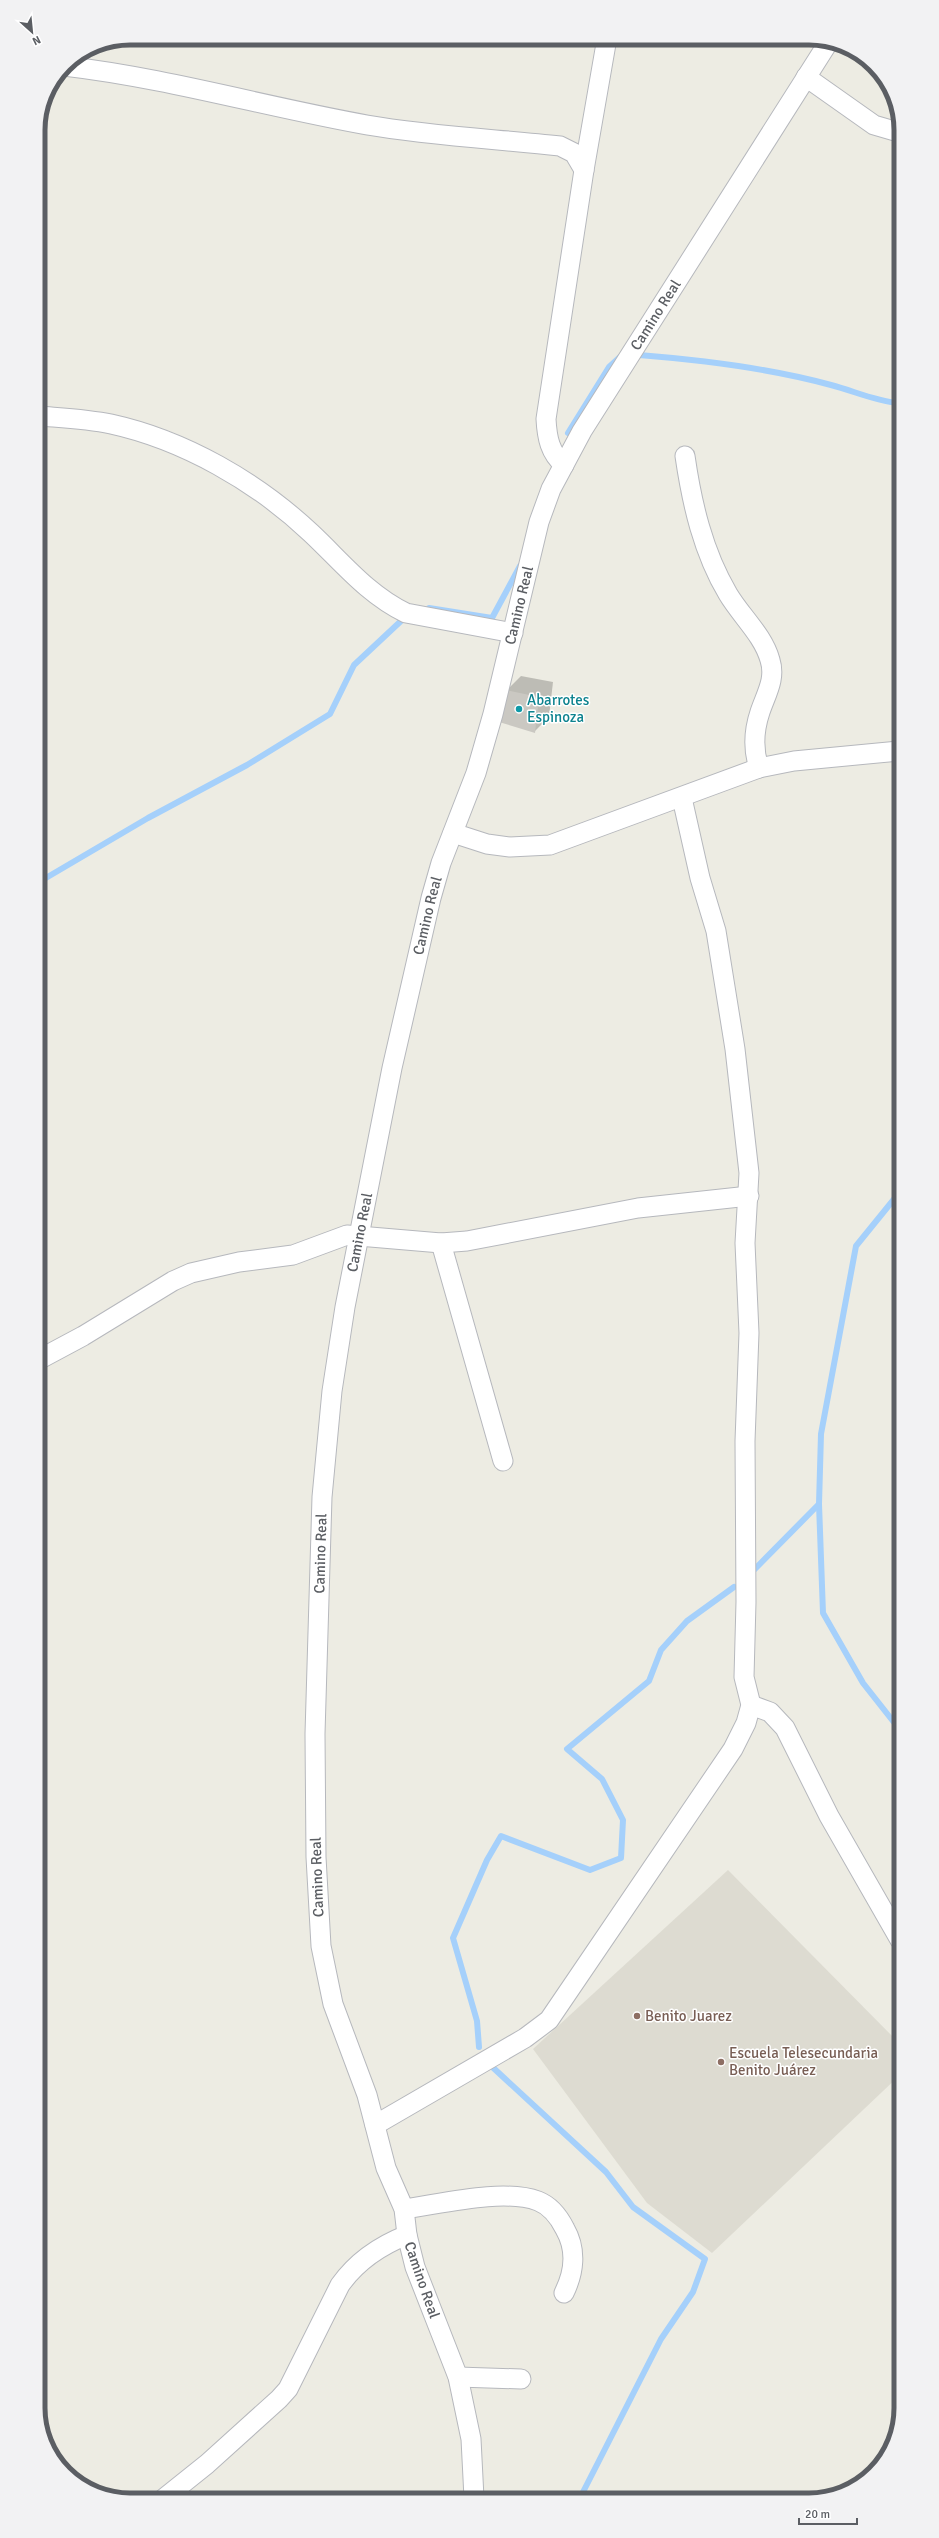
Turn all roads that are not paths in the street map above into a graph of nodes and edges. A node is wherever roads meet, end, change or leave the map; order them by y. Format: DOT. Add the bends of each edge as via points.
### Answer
graph roads {
  1 [pos="606,45"];
  2 [pos="825,47"];
  3 [pos="73,67"];
  4 [pos="806,77"];
  5 [pos="894,131"];
  6 [pos="584,170"];
  7 [pos="45,417"];
  8 [pos="685,456"];
  9 [pos="564,465"];
  10 [pos="513,633"];
  11 [pos="894,751"];
  12 [pos="759,768"];
  13 [pos="682,798"];
  14 [pos="453,833"];
  15 [pos="749,1196"];
  16 [pos="359,1235"];
  17 [pos="441,1243"];
  18 [pos="45,1356"];
  19 [pos="502,1461"];
  20 [pos="752,1705"];
  21 [pos="894,1930"];
  22 [pos="375,2125"];
  23 [pos="404,2209"];
  24 [pos="407,2236"];
  25 [pos="564,2293"];
  26 [pos="458,2377"];
  27 [pos="521,2378"];
  28 [pos="171,2493"];
  29 [pos="474,2493"];
  1 -- 6 [label="street"];
  2 -- 4 [label="street, Camino Real"];
  3 -- 6 [label="street" via="213,91 368,125 449,136 560,146 574,153"];
  4 -- 5 [label="street" via="874,125"];
  4 -- 9 [label="street, Camino Real" via="620,369"];
  6 -- 9 [label="street" via="546,419 549,444 556,458"];
  7 -- 10 [label="street" via="112,424 158,438 208,460 268,496 311,533 340,564 390,605 406,612"];
  8 -- 12 [label="street" via="690,491 714,565 742,616 765,646 771,661 771,683 756,724 755,745"];
  9 -- 10 [label="street, Camino Real" via="538,522"];
  10 -- 14 [label="street, Camino Real" via="476,773"];
  11 -- 12 [label="street" via="794,761"];
  12 -- 13 [label="street"];
  13 -- 14 [label="street" via="550,845 510,847 487,844"];
  13 -- 15 [label="street" via="698,871 716,931 735,1049 749,1173"];
  14 -- 16 [label="street, Camino Real" via="431,898 392,1068"];
  15 -- 17 [label="street" via="638,1208 467,1241"];
  15 -- 20 [label="street" via="745,1243 750,1333 745,1441 744,1677"];
  16 -- 17 [label="street"];
  16 -- 18 [label="street" via="332,1239 293,1255 240,1262 179,1278 148,1294 84,1336"];
  16 -- 22 [label="street, Camino Real" via="332,1390 322,1497 315,1734 316,1857 321,1946 328,1986 359,2069"];
  17 -- 19 [label="street"];
  20 -- 21 [label="street" via="770,1712 785,1728 829,1816"];
  20 -- 22 [label="street" via="746,1723 729,1755 549,2020 525,2038"];
  22 -- 23 [label="street, Camino Real" via="386,2168"];
  23 -- 24 [label="street, Camino Real"];
  23 -- 25 [label="street" via="503,2195 538,2201 550,2208 559,2218 569,2236 574,2258 570,2280"];
  24 -- 26 [label="street, Camino Real" via="415,2268"];
  24 -- 28 [label="street" via="373,2251 349,2273 340,2285 288,2389 207,2464"];
  26 -- 27 [label="street"];
  26 -- 29 [label="street, Camino Real" via="471,2439"];
}
